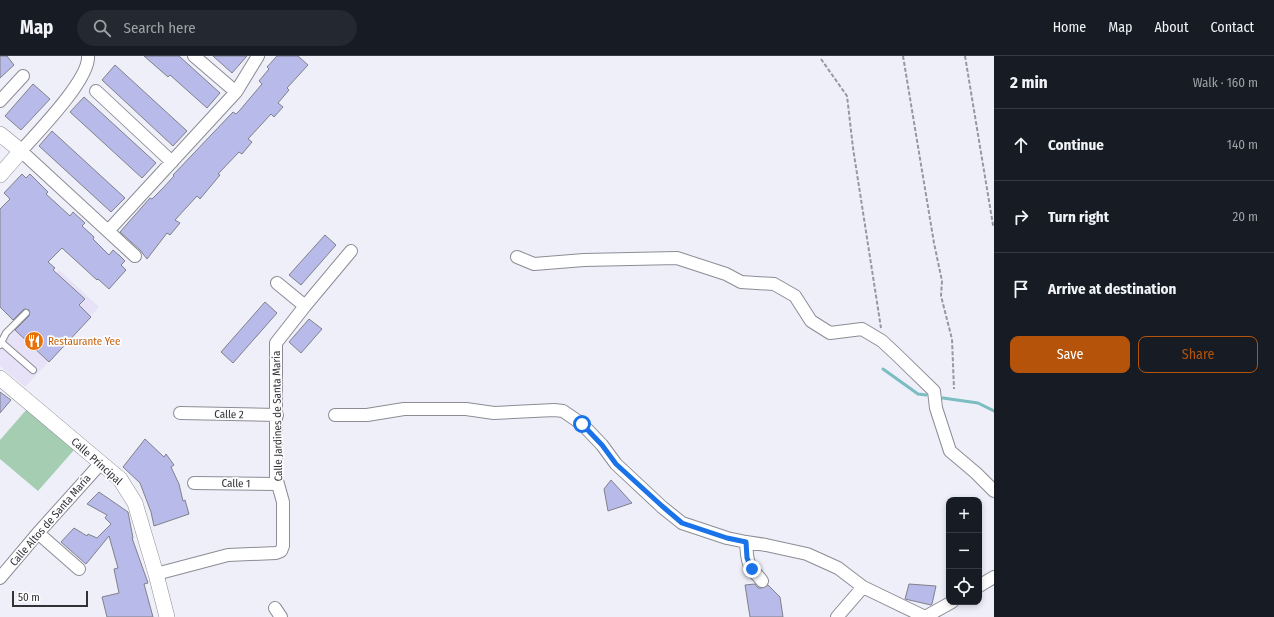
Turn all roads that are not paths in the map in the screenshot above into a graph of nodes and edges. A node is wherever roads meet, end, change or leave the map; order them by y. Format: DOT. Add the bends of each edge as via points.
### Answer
graph roads {
  1 [pos="88,56"];
  2 [pos="194,56"];
  3 [pos="258,56"];
  4 [pos="23,76"];
  5 [pos="96,91"];
  6 [pos="236,92"];
  7 [pos="0,101"];
  8 [pos="0,134"];
  9 [pos="21,151"];
  10 [pos="172,162"];
  11 [pos="0,175"];
  12 [pos="108,231"];
  13 [pos="351,251"];
  14 [pos="135,256"];
  15 [pos="517,257"];
  16 [pos="277,283"];
  17 [pos="305,306"];
  18 [pos="26,312"];
  19 [pos="1,344"];
  20 [pos="33,370"];
  21 [pos="0,378"];
  22 [pos="180,413"];
  23 [pos="277,415"];
  24 [pos="335,415"];
  25 [pos="101,463"];
  26 [pos="194,483"];
  27 [pos="278,484"];
  28 [pos="994,491"];
  29 [pos="38,533"];
  30 [pos="746,542"];
  31 [pos="79,569"];
  32 [pos="156,574"];
  33 [pos="994,577"];
  34 [pos="0,578"];
  35 [pos="762,581"];
  36 [pos="982,584"];
  37 [pos="863,588"];
  38 [pos="947,605"];
  39 [pos="167,617"];
  40 [pos="837,617"];
  41 [pos="925,617"];
  1 -- 9 [label="street" via="89,60 72,93"];
  2 -- 6 [label="street"];
  3 -- 6 [label="street"];
  4 -- 7 [label="street"];
  5 -- 10 [label="street"];
  6 -- 10 [label="street"];
  8 -- 9 [label="street"];
  9 -- 11 [label="street"];
  9 -- 12 [label="street"];
  10 -- 12 [label="street"];
  12 -- 14 [label="street"];
  13 -- 17 [label="street, Calle Jardines de Santa Maria"];
  15 -- 28 [label="street" via="534,264 677,258 726,274 741,282 774,284 795,296 811,321 830,333 862,329 882,341 934,391 936,408 950,450"];
  16 -- 17 [label="street"];
  17 -- 23 [label="street, Calle Jardines de Santa Maria" via="276,343"];
  18 -- 19 [label="lane" via="6,334"];
  19 -- 20 [label="lane"];
  21 -- 25 [label="street, Calle Principal"];
  22 -- 23 [label="street, Calle 2"];
  23 -- 27 [label="street, Calle Jardines de Santa Maria"];
  24 -- 30 [label="street" via="367,415 404,409 466,409 494,413 563,410 582,424 616,464 682,523"];
  25 -- 29 [label="street, Calle Altos de Santa María"];
  25 -- 32 [label="street, Calle Principal" via="120,479 135,503"];
  26 -- 27 [label="street, Calle 1"];
  27 -- 32 [label="street, Calle Jardines de Santa Maria" via="283,502 281,551 228,555"];
  29 -- 31 [label="street"];
  29 -- 34 [label="street, Calle Altos de Santa María"];
  30 -- 35 [label="street" via="747,558"];
  30 -- 37 [label="street" via="807,554 838,568"];
  32 -- 39 [label="street, Calle Principal"];
  33 -- 36 [label="street"];
  37 -- 40 [label="street"];
  37 -- 41 [label="street"];
  38 -- 41 [label="street"];
}
